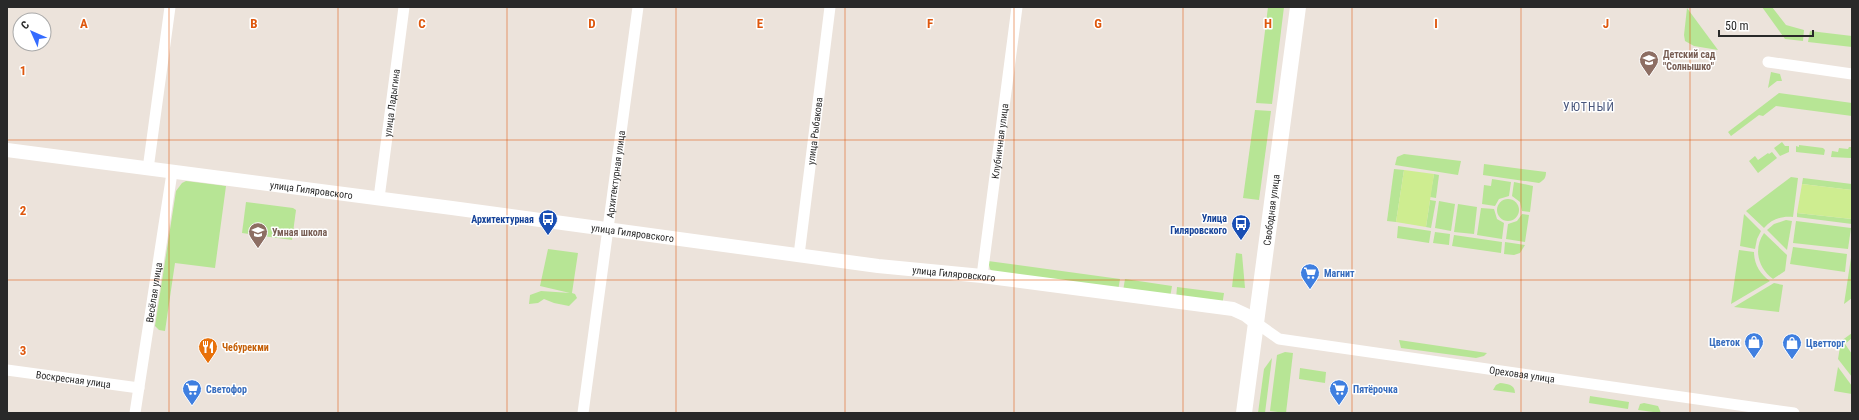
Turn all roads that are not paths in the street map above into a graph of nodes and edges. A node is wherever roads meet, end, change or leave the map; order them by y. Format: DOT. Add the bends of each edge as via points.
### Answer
graph roads {
  1 [pos="170,7"];
  2 [pos="404,7"];
  3 [pos="638,7"];
  4 [pos="830,7"];
  5 [pos="1017,7"];
  6 [pos="1298,7"];
  7 [pos="1768,62"];
  8 [pos="1852,74"];
  9 [pos="7,150"];
  10 [pos="148,169"];
  11 [pos="172,173"];
  12 [pos="379,198"];
  13 [pos="607,229"];
  14 [pos="799,255"];
  15 [pos="982,276"];
  16 [pos="1255,322"];
  17 [pos="7,370"];
  18 [pos="139,388"];
  19 [pos="135,413"];
  20 [pos="583,413"];
  21 [pos="1244,413"];
  22 [pos="1794,413"];
  1 -- 10 [label="street"];
  2 -- 12 [label="street, улица Ладыгина"];
  3 -- 13 [label="street, Архитектурная улица"];
  4 -- 14 [label="street, улица Рыбакова"];
  5 -- 15 [label="street, Клубничная улица"];
  6 -- 16 [label="main road, Свободная улица"];
  7 -- 8 [label="street"];
  9 -- 10 [label="street, улица Гиляровского"];
  10 -- 11 [label="street, улица Гиляровского"];
  11 -- 12 [label="street, улица Гиляровского"];
  11 -- 18 [label="street, Весёлая улица"];
  12 -- 13 [label="street, улица Гиляровского"];
  13 -- 14 [label="street, улица Гиляровского"];
  13 -- 20 [label="street, Архитектурная улица"];
  14 -- 15 [label="street, улица Гиляровского"];
  15 -- 16 [label="street, улица Гиляровского" via="1233,309"];
  16 -- 21 [label="main road, Свободная улица"];
  16 -- 22 [label="street, Ореховая улица" via="1279,339"];
  17 -- 18 [label="street, Воскресная улица"];
  18 -- 19 [label="street, Весёлая улица"];
}
